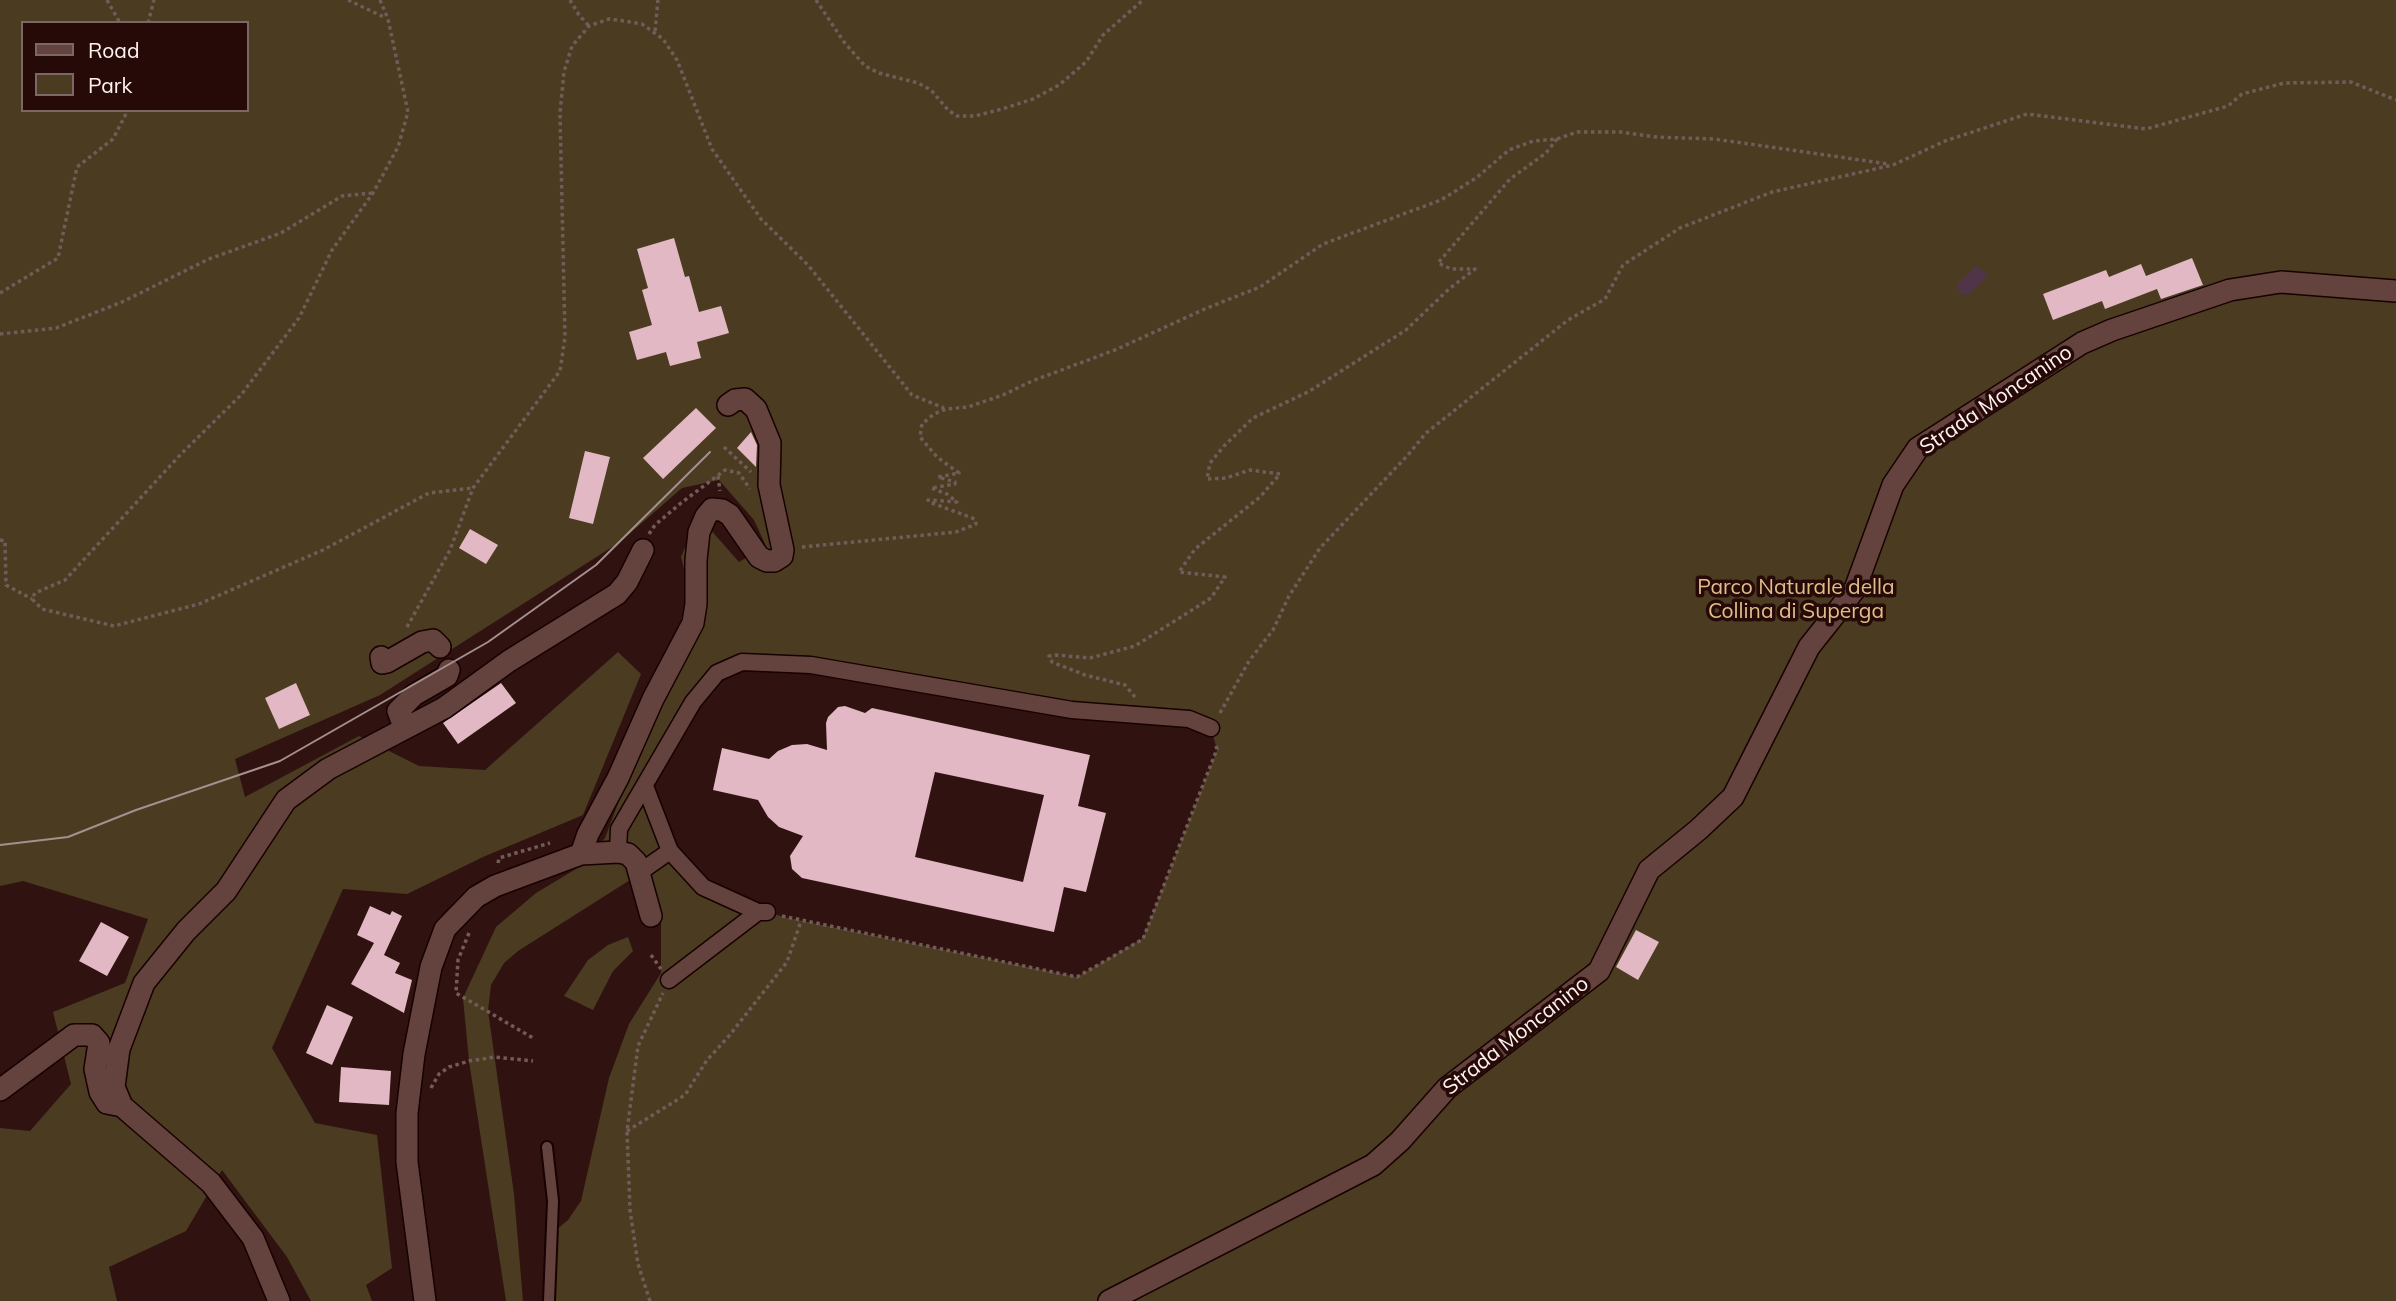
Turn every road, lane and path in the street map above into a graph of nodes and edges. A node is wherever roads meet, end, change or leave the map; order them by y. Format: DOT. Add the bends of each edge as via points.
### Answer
graph roads {
  1 [pos="107,0"];
  2 [pos="154,0"];
  3 [pos="348,0"];
  4 [pos="380,0"];
  5 [pos="570,0"];
  6 [pos="658,0"];
  7 [pos="817,0"];
  8 [pos="1143,0"];
  9 [pos="388,19"];
  10 [pos="119,21"];
  11 [pos="149,21"];
  12 [pos="589,26"];
  13 [pos="655,31"];
  14 [pos="2396,100"];
  15 [pos="127,112"];
  16 [pos="1557,139"];
  17 [pos="1893,165"];
  18 [pos="373,193"];
  19 [pos="2396,291"];
  20 [pos="0,293"];
  21 [pos="0,334"];
  22 [pos="727,405"];
  23 [pos="946,409"];
  24 [pos="724,447"];
  25 [pos="718,476"];
  26 [pos="769,485"];
  27 [pos="473,488"];
  28 [pos="0,540"];
  29 [pos="643,550"];
  30 [pos="783,550"];
  31 [pos="32,599"];
  32 [pos="405,631"];
  33 [pos="440,647"];
  34 [pos="381,656"];
  35 [pos="449,670"];
  36 [pos="1141,716"];
  37 [pos="412,725"];
  38 [pos="1212,728"];
  39 [pos="645,786"];
  40 [pos="617,842"];
  41 [pos="670,851"];
  42 [pos="581,854"];
  43 [pos="640,872"];
  44 [pos="651,916"];
  45 [pos="788,918"];
  46 [pos="801,920"];
  47 [pos="470,932"];
  48 [pos="651,955"];
  49 [pos="669,980"];
  50 [pos="533,1038"];
  51 [pos="533,1061"];
  52 [pos="0,1090"];
  53 [pos="429,1091"];
  54 [pos="122,1106"];
  55 [pos="627,1131"];
  56 [pos="547,1147"];
  57 [pos="279,1301"];
  58 [pos="425,1301"];
  59 [pos="549,1301"];
  60 [pos="650,1301"];
  61 [pos="1109,1301"];
  1 -- 10 [label="path"];
  2 -- 11 [label="path"];
  3 -- 9 [label="path"];
  4 -- 9 [label="path"];
  5 -- 12 [label="path"];
  6 -- 13 [label="path"];
  7 -- 8 [label="path" via="865,66 931,90 957,116 975,116 1023,102 1059,85 1086,62 1103,35"];
  9 -- 18 [label="path" via="408,112 398,147"];
  12 -- 13 [label="path" via="609,19"];
  12 -- 27 [label="path" via="572,46 560,113 565,337 560,371"];
  13 -- 23 [label="path" via="677,60 712,149 761,219 808,264 912,395"];
  14 -- 17 [label="path" via="2351,82 2284,83 2242,94 2228,106 2146,129 2027,114 1945,141"];
  15 -- 20 [label="path" via="113,139 77,167 58,258"];
  16 -- 17 [label="path" via="1577,132 1714,139"];
  16 -- 23 [label="path" via="1509,150 1441,200 1323,244 1261,287 1003,395"];
  16 -- 36 [label="path" via="1546,153 1510,179 1437,263 1451,269 1475,269 1406,330 1308,392 1253,418 1210,464 1207,479 1250,470 1280,474 1260,497 1195,549 1179,572 1225,577 1211,598 1135,646 1090,658 1049,656 1052,662 1084,676 1125,685 1135,696"];
  17 -- 38 [label="path" via="1772,192 1680,228 1623,265 1605,299 1568,320 1426,433 1320,548"];
  18 -- 21 [label="path" via="342,196 281,233 209,259 56,328"];
  18 -- 31 [label="path" via="332,250 299,318 241,395 65,580 35,593"];
  19 -- 61 [label="street, Strada Moncanino" via="2281,282 2230,290 2082,343 1918,448 1893,485 1855,589 1809,647 1733,797 1648,870 1598,971 1447,1088 1373,1165"];
  22 -- 26 [label="street" via="745,399 756,409 770,443"];
  23 -- 30 [label="path" via="922,424 920,437 959,473 938,477 955,484 931,488 957,502 928,500 975,519 976,524 956,532"];
  24 -- 26 [label="path"];
  25 -- 29 [label="path" via="655,525"];
  26 -- 30 [label="street"];
  27 -- 31 [label="path" via="429,493 323,550 199,604 138,620 114,626 42,609"];
  27 -- 32 [label="path" via="450,550"];
  28 -- 31 [label="path" via="5,541 6,585"];
  29 -- 37 [label="street" via="617,594"];
  30 -- 42 [label="street" via="779,560 767,561 759,557 730,515 712,509 706,516 697,546 693,623"];
  33 -- 34 [label="street" via="433,640 387,662 382,663"];
  35 -- 37 [label="street" via="398,711 401,719"];
  36 -- 38 [label="street" via="1189,719"];
  36 -- 39 [label="street" via="1072,710 811,665 742,662 718,673 693,702"];
  37 -- 54 [label="street" via="328,769 286,800 226,891 186,930 144,983 119,1049 114,1087"];
  38 -- 46 [label="path" via="1217,750 1143,939 1077,977"];
  39 -- 40 [label="street"];
  39 -- 41 [label="street"];
  40 -- 42 [label="street"];
  40 -- 43 [label="street"];
  41 -- 43 [label="street"];
  41 -- 49 [label="street" via="703,887 762,912"];
  42 -- 58 [label="street" via="475,897 445,929 431,967 407,1113 407,1162"];
  43 -- 44 [label="street"];
  45 -- 46 [label="path"];
  46 -- 55 [label="path" via="787,962 685,1094"];
  47 -- 50 [label="path" via="458,960 456,993"];
  48 -- 49 [label="path"];
  49 -- 55 [label="path" via="638,1046"];
  51 -- 53 [label="path" via="495,1057 469,1061 439,1074"];
  52 -- 54 [label="street" via="74,1035 92,1035 99,1043 95,1069 100,1092 107,1103"];
  54 -- 57 [label="street" via="211,1183 253,1238"];
  55 -- 60 [label="path" via="634,1237"];
  56 -- 59 [label="lane" via="553,1201"];
}
